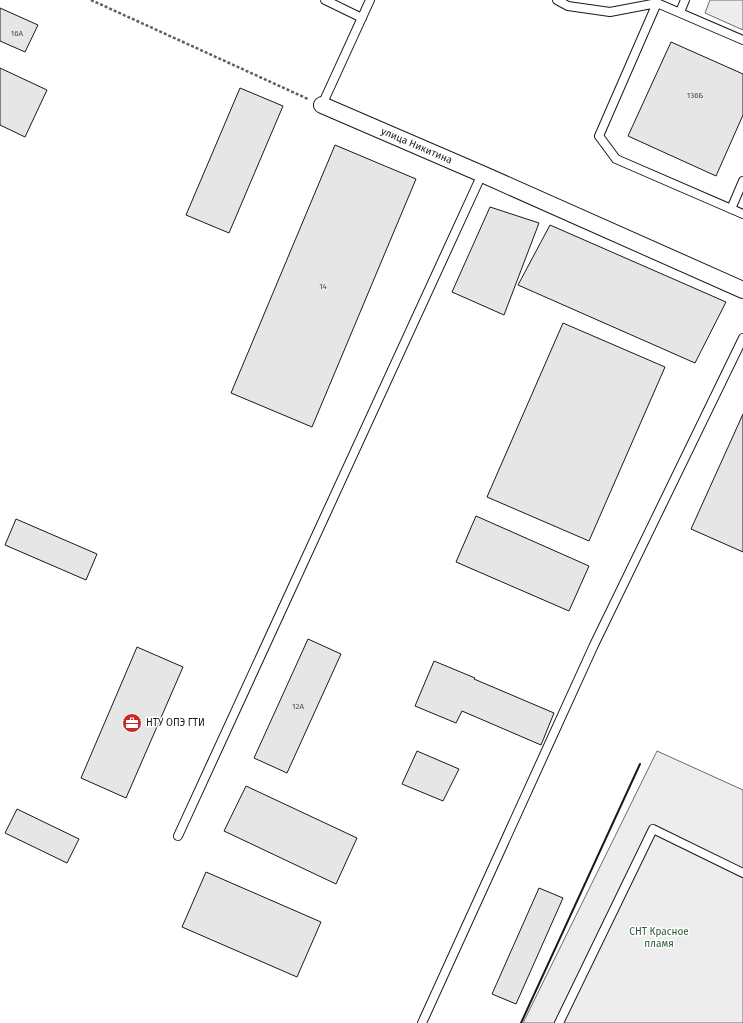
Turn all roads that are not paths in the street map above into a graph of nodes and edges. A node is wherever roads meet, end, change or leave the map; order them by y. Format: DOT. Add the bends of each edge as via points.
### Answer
graph roads {
  1 [pos="325,0"];
  2 [pos="370,0"];
  3 [pos="557,0"];
  4 [pos="685,0"];
  5 [pos="657,3"];
  6 [pos="680,12"];
  7 [pos="362,18"];
  8 [pos="743,40"];
  9 [pos="322,105"];
  10 [pos="482,174"];
  11 [pos="743,182"];
  12 [pos="731,209"];
  13 [pos="743,214"];
  14 [pos="743,290"];
  15 [pos="743,338"];
  16 [pos="178,836"];
  17 [pos="743,873"];
  18 [pos="422,1023"];
  19 [pos="559,1023"];
  1 -- 7 [label="lane"];
  2 -- 7 [label="lane"];
  3 -- 5 [label="lane" via="568,6 610,12"];
  4 -- 6 [label="lane"];
  5 -- 6 [label="lane"];
  5 -- 12 [label="lane" via="599,136 616,159"];
  6 -- 8 [label="lane"];
  7 -- 9 [label="lane"];
  9 -- 10 [label="street, улица Никитина"];
  10 -- 14 [label="street, улица Никитина"];
  10 -- 16 [label="lane"];
  11 -- 12 [label="lane"];
  12 -- 13 [label="lane"];
  15 -- 18 [label="lane" via="594,645"];
  17 -- 19 [label="lane" via="653,829"];
}
